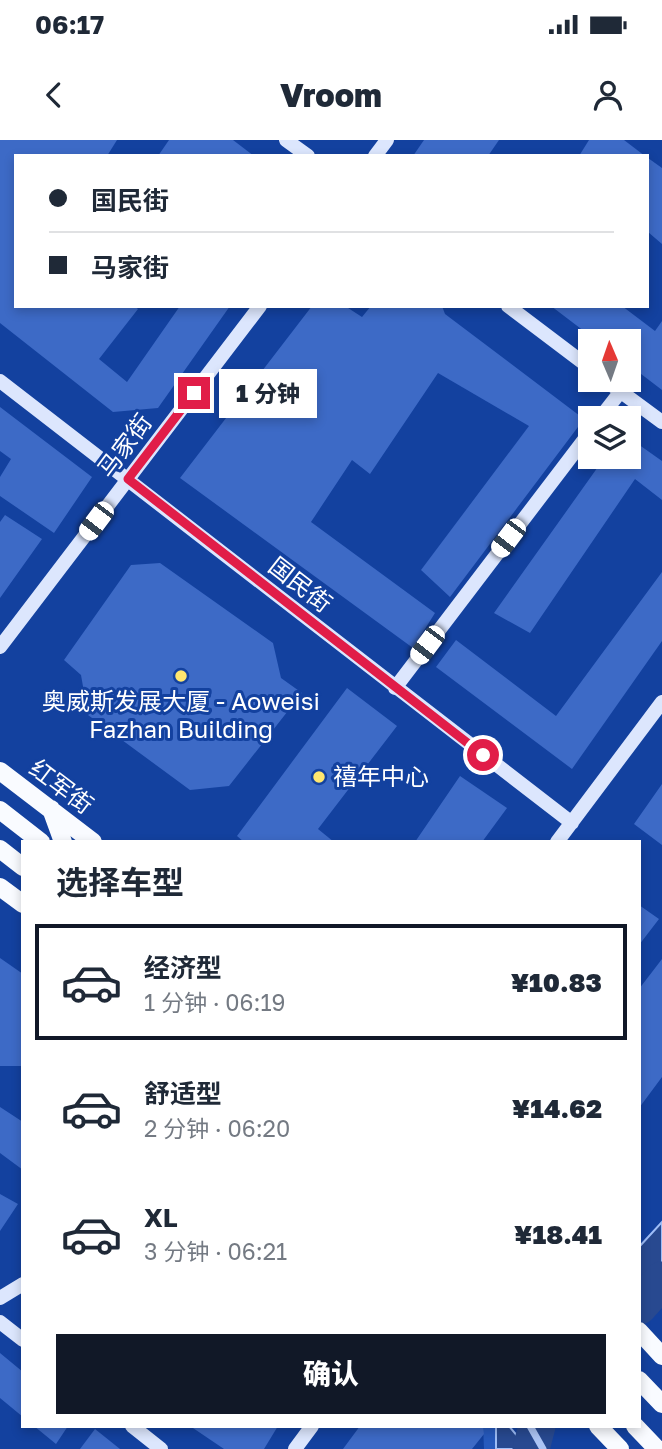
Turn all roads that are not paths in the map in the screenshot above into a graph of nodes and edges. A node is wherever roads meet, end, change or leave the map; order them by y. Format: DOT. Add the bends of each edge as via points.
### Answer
graph roads {
  1 [pos="286,140"];
  2 [pos="305,154"];
  3 [pos="258,308"];
  4 [pos="511,308"];
  5 [pos="578,359"];
  6 [pos="0,382"];
  7 [pos="620,392"];
  8 [pos="622,392"];
  9 [pos="609,406"];
  10 [pos="662,422"];
  11 [pos="578,448"];
  12 [pos="128,479"];
  13 [pos="0,647"];
  14 [pos="395,688"];
  15 [pos="662,702"];
  16 [pos="0,771"];
  17 [pos="51,808"];
  18 [pos="0,810"];
  19 [pos="572,823"];
  20 [pos="38,840"];
  21 [pos="61,840"];
  22 [pos="91,840"];
  23 [pos="559,840"];
  24 [pos="0,849"];
  25 [pos="21,865"];
  26 [pos="0,887"];
  27 [pos="21,903"];
  28 [pos="21,1285"];
  29 [pos="0,1298"];
  30 [pos="0,1322"];
  31 [pos="641,1333"];
  32 [pos="21,1338"];
  33 [pos="662,1356"];
  34 [pos="641,1382"];
  35 [pos="662,1404"];
  36 [pos="135,1428"];
  37 [pos="311,1428"];
  38 [pos="531,1428"];
  39 [pos="600,1428"];
  40 [pos="637,1428"];
  41 [pos="161,1449"];
  42 [pos="295,1449"];
  43 [pos="543,1449"];
  44 [pos="620,1449"];
  45 [pos="657,1449"];
  1 -- 2 [label="street"];
  3 -- 12 [label="street, 马家街"];
  4 -- 5 [label="street"];
  6 -- 12 [label="street, 国民街"];
  7 -- 9 [label="street"];
  8 -- 10 [label="street"];
  11 -- 14 [label="street"];
  12 -- 13 [label="street, 马家街"];
  12 -- 14 [label="street, 国民街"];
  14 -- 19 [label="street, 国民街"];
  15 -- 19 [label="street"];
  16 -- 17 [label="main road, 红军街"];
  17 -- 21 [label="main road"];
  17 -- 22 [label="main road, 红军街"];
  18 -- 20 [label="main road"];
  19 -- 23 [label="street"];
  24 -- 25 [label="main road"];
  26 -- 27 [label="main road"];
  28 -- 29 [label="street"];
  30 -- 32 [label="street"];
  31 -- 33 [label="main road"];
  34 -- 35 [label="main road"];
  36 -- 41 [label="street"];
  37 -- 42 [label="street"];
  38 -- 43 [label="street"];
  39 -- 44 [label="main road"];
  40 -- 45 [label="main road"];
}
